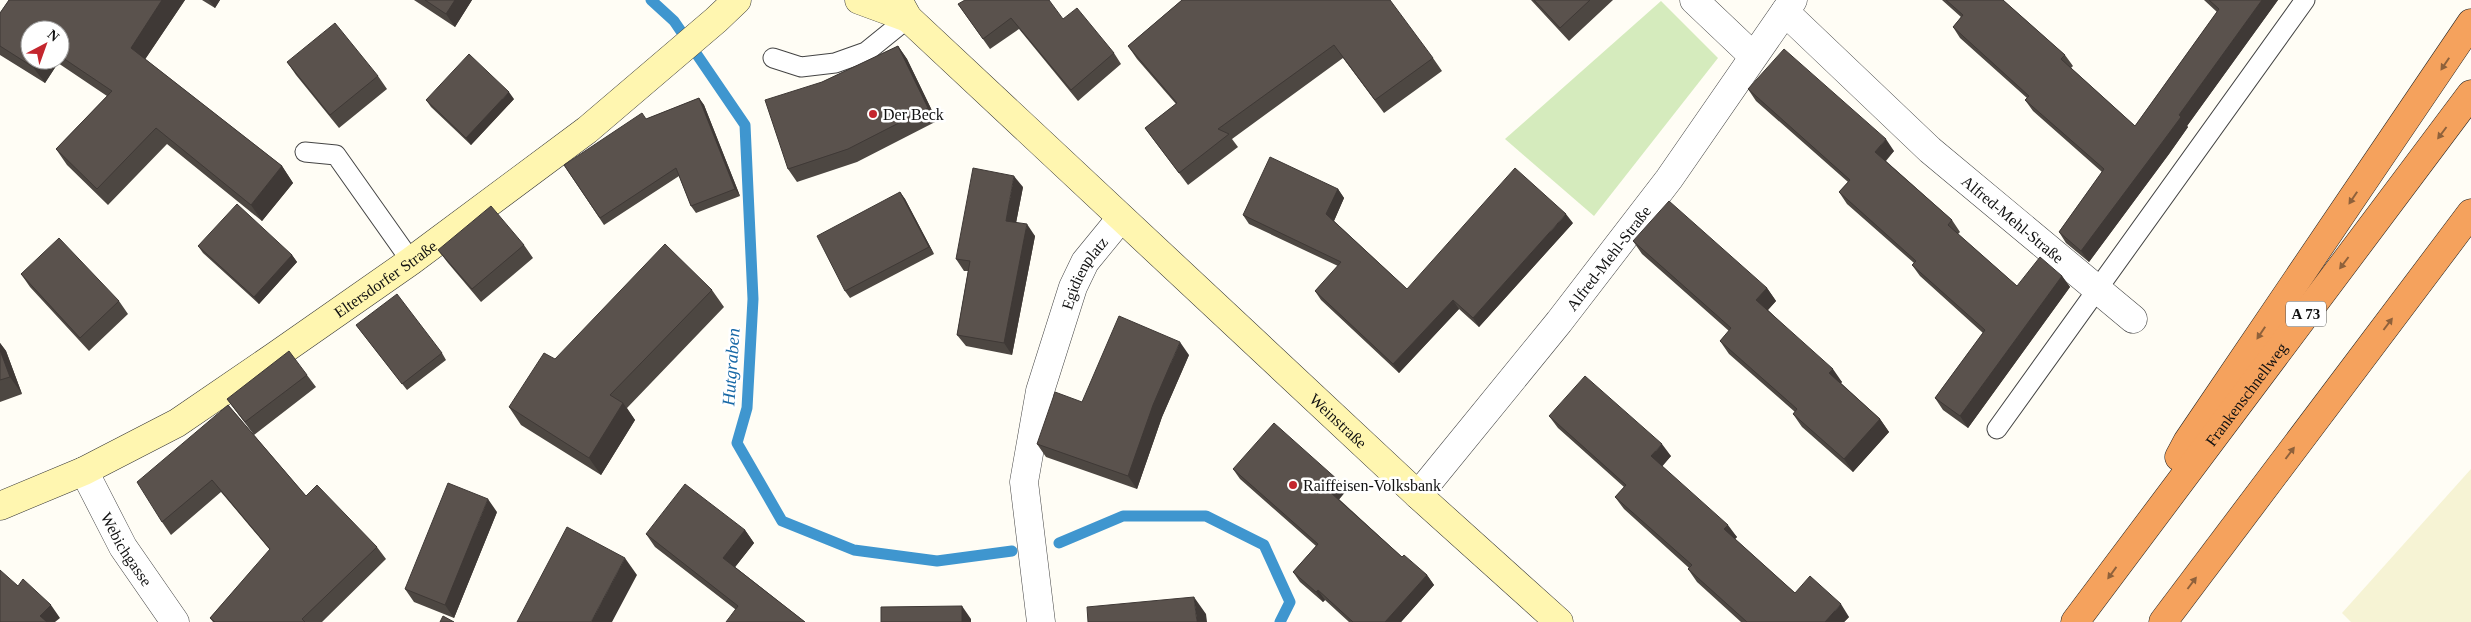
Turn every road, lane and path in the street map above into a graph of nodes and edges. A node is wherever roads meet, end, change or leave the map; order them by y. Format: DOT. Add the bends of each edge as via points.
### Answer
graph roads {
  1 [pos="737,0"];
  2 [pos="859,0"];
  3 [pos="1694,0"];
  4 [pos="2305,0"];
  5 [pos="1789,6"];
  6 [pos="903,9"];
  7 [pos="2471,23"];
  8 [pos="1753,56"];
  9 [pos="773,58"];
  10 [pos="2471,94"];
  11 [pos="305,152"];
  12 [pos="2471,213"];
  13 [pos="1121,218"];
  14 [pos="2471,227"];
  15 [pos="411,261"];
  16 [pos="2430,268"];
  17 [pos="2097,289"];
  18 [pos="2132,319"];
  19 [pos="1996,429"];
  20 [pos="84,471"];
  21 [pos="1418,495"];
  22 [pos="0,506"];
  23 [pos="2141,533"];
  24 [pos="175,622"];
  25 [pos="1041,622"];
  26 [pos="1559,622"];
  27 [pos="2075,622"];
  28 [pos="2163,622"];
  1 -- 15 [label="main road, Eltersdorfer Straße" via="587,130"];
  2 -- 6 [label="main road"];
  3 -- 8 [label="street"];
  4 -- 17 [label="lane"];
  5 -- 8 [label="street, Alfred-Mehl-Straße"];
  5 -- 17 [label="street, Alfred-Mehl-Straße" via="1930,150"];
  6 -- 9 [label="lane" via="866,52 835,63 801,67"];
  6 -- 13 [label="main road"];
  7 -- 23 [label="highway, one-way" via="2187,442"];
  8 -- 21 [label="street, Alfred-Mehl-Straße" via="1635,224"];
  10 -- 23 [label="highway, Frankenschnellweg / A 73, one-way"];
  11 -- 15 [label="lane" via="336,155"];
  12 -- 16 [label="highway"];
  13 -- 21 [label="main road, Weinstraße"];
  13 -- 25 [label="street, Egidienplatz" via="1085,262 1073,286 1040,391 1024,482"];
  14 -- 16 [label="highway"];
  15 -- 20 [label="main road, Eltersdorfer Straße" via="177,423"];
  28 -- 16 [label="highway, one-way"];
  17 -- 18 [label="street, Alfred-Mehl-Straße"];
  17 -- 19 [label="lane"];
  20 -- 22 [label="main road, Eltersdorfer Straße"];
  20 -- 24 [label="street, Webichgasse" via="122,547"];
  21 -- 26 [label="main road, Weinstraße"];
  23 -- 27 [label="highway, Frankenschnellweg / A 73, one-way"];
}
